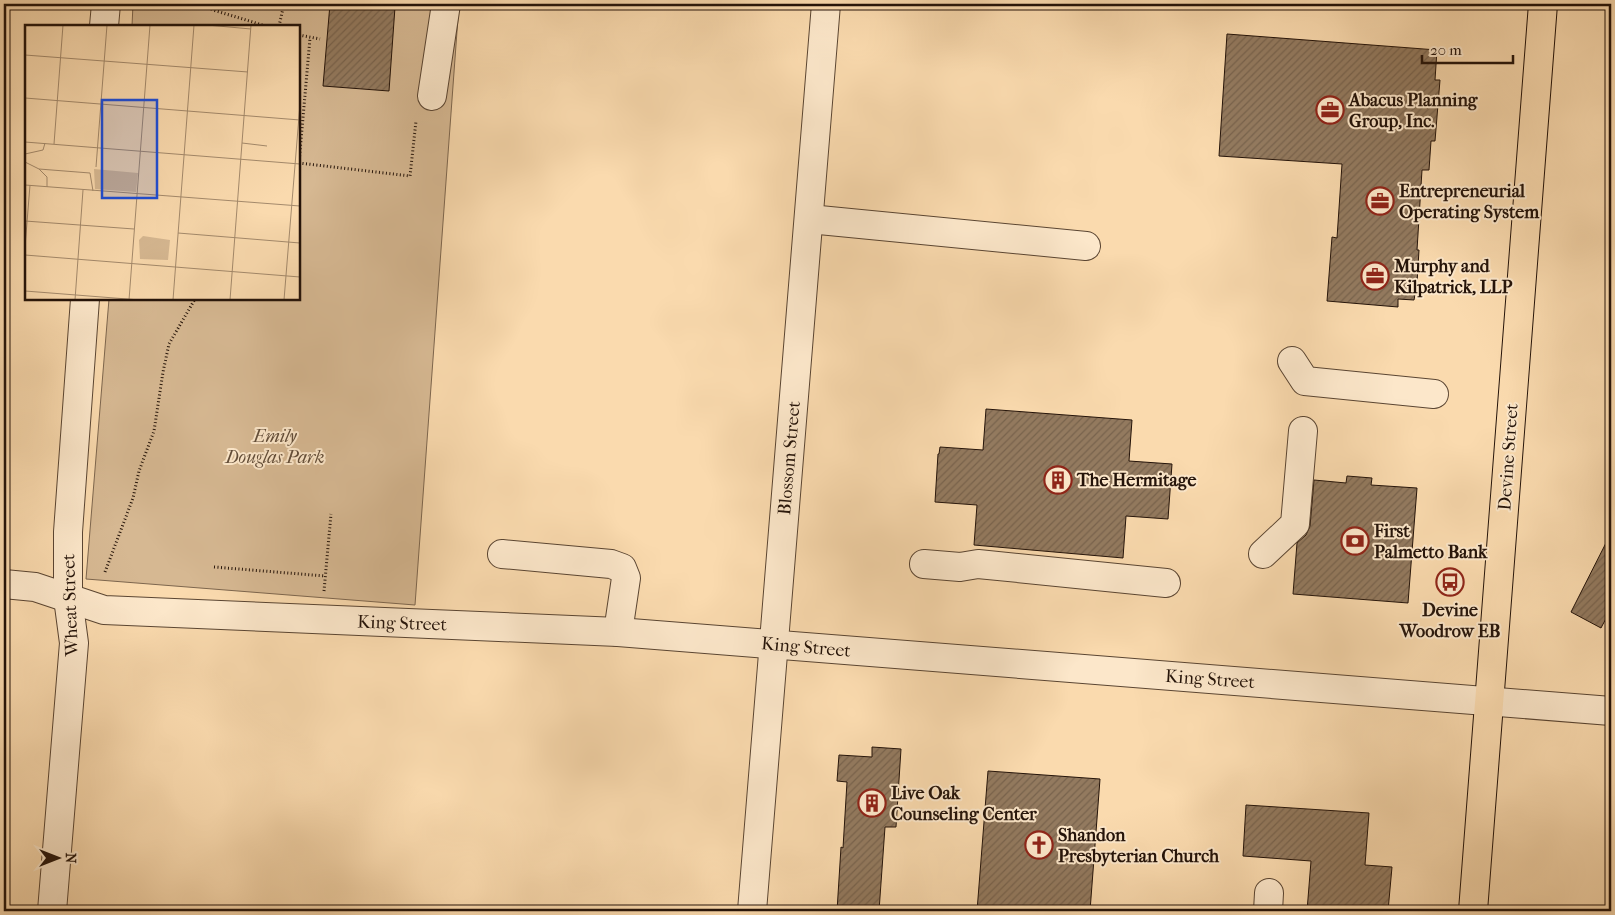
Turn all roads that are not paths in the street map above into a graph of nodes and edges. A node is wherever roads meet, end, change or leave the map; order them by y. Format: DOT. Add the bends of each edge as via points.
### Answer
graph roads {
  1 [pos="106,4"];
  2 [pos="446,4"];
  3 [pos="826,4"];
  4 [pos="1544,4"];
  5 [pos="104,25"];
  6 [pos="432,96"];
  7 [pos="808,219"];
  8 [pos="1086,246"];
  9 [pos="84,300"];
  10 [pos="1292,360"];
  11 [pos="1434,394"];
  12 [pos="1303,431"];
  13 [pos="502,554"];
  14 [pos="1263,554"];
  15 [pos="924,564"];
  16 [pos="1166,583"];
  17 [pos="4,584"];
  18 [pos="68,598"];
  19 [pos="618,632"];
  20 [pos="774,645"];
  21 [pos="1489,701"];
  22 [pos="1611,711"];
  23 [pos="52,911"];
  24 [pos="752,911"];
  25 [pos="1474,911"];
  1 -- 5 [label="street"];
  2 -- 6 [label="street"];
  3 -- 7 [label="street, Blossom Street"];
  4 -- 21 [label="main road, Devine Street"];
  7 -- 8 [label="street"];
  7 -- 20 [label="street, Blossom Street"];
  9 -- 18 [label="street, Wheat Street" via="68,532"];
  10 -- 11 [label="street" via="1305,381"];
  12 -- 14 [label="street" via="1295,524"];
  13 -- 19 [label="street" via="611,564 622,568 626,578"];
  15 -- 16 [label="street" via="960,568 978,564"];
  17 -- 18 [label="street, King Street" via="35,587"];
  18 -- 19 [label="street, King Street" via="104,610"];
  18 -- 23 [label="street, Wheat Street" via="74,643"];
  19 -- 20 [label="street, King Street"];
  20 -- 21 [label="street, King Street"];
  20 -- 24 [label="street, Blossom Street"];
  21 -- 22 [label="street, King Street"];
  21 -- 25 [label="main road, Devine Street"];
}
